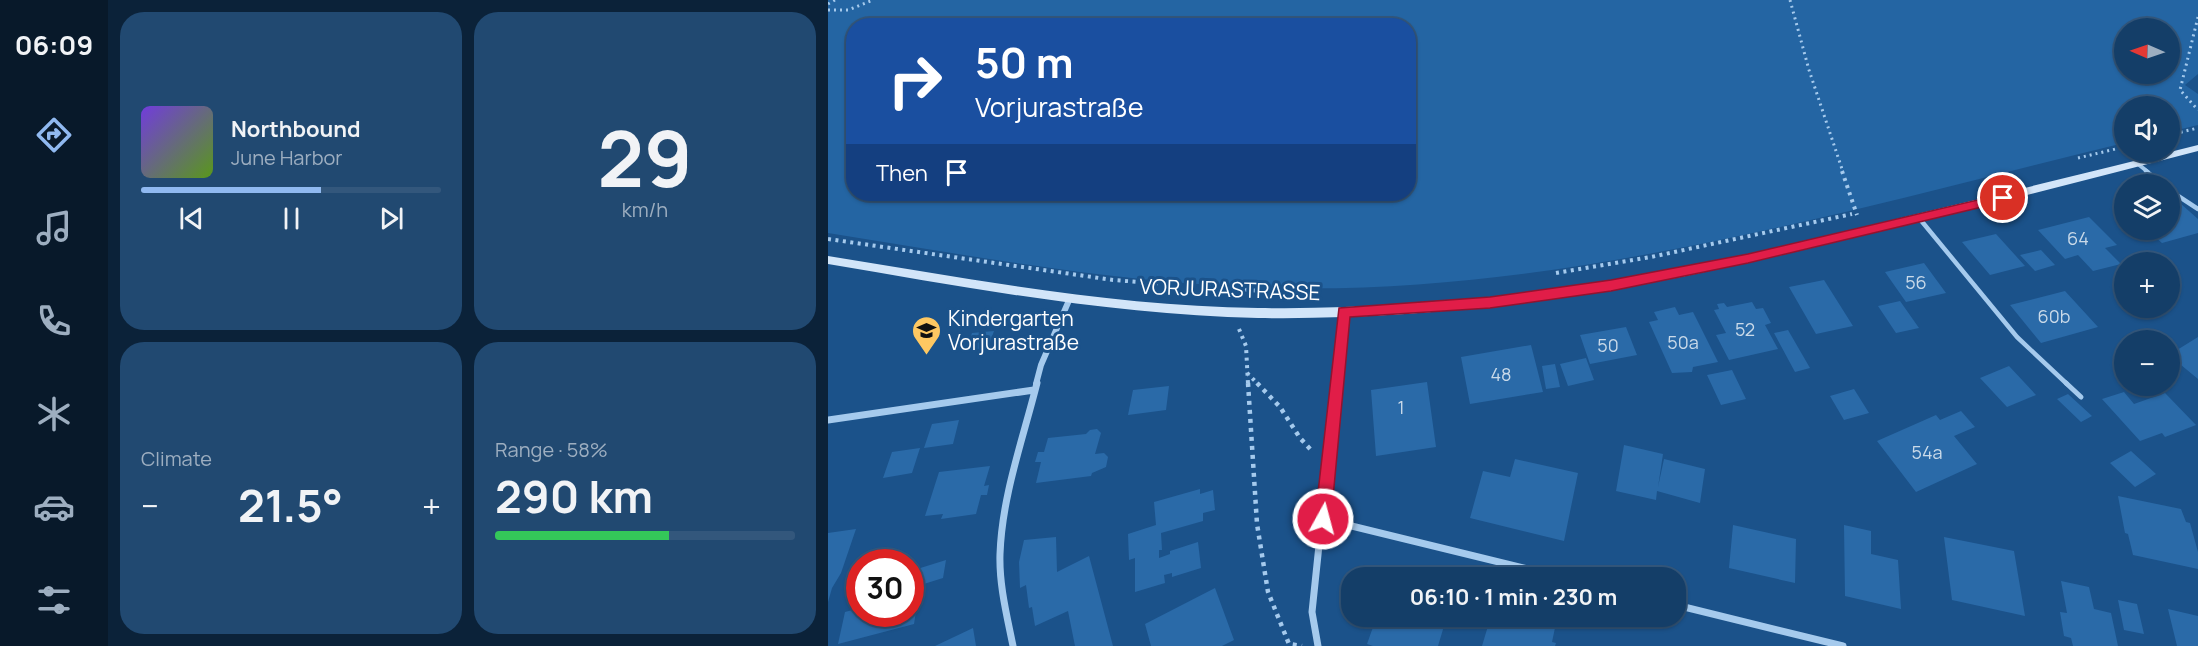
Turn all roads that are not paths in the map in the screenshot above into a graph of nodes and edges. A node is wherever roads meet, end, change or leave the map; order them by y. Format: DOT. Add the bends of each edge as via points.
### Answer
graph roads {
  1 [pos="2198,148"];
  2 [pos="2138,164"];
  3 [pos="2150,174"];
  4 [pos="2180,197"];
  5 [pos="2198,209"];
  6 [pos="1919,218"];
  7 [pos="828,260"];
  8 [pos="1070,298"];
  9 [pos="1344,312"];
  10 [pos="1034,390"];
  11 [pos="2081,397"];
  12 [pos="828,420"];
  13 [pos="1323,519"];
  14 [pos="1519,567"];
  15 [pos="1686,607"];
  16 [pos="1014,646"];
  17 [pos="1318,646"];
  18 [pos="1843,646"];
  1 -- 2 [label="main road, VORJURASTRASSE"];
  2 -- 3 [label="lane"];
  2 -- 6 [label="main road, VORJURASTRASSE"];
  4 -- 5 [label="lane"];
  6 -- 9 [label="main road, VORJURASTRASSE" via="1611,285 1490,302"];
  6 -- 11 [label="lane" via="2017,337"];
  7 -- 8 [label="main road, VORJURASTRASSE"];
  8 -- 9 [label="main road, VORJURASTRASSE" via="1232,312"];
  8 -- 10 [label="street"];
  9 -- 13 [label="street"];
  10 -- 12 [label="street"];
  10 -- 16 [label="street" via="1004,517 1000,557 1004,602"];
  13 -- 14 [label="street"];
  13 -- 17 [label="street" via="1312,612"];
  15 -- 18 [label="street"];
}
